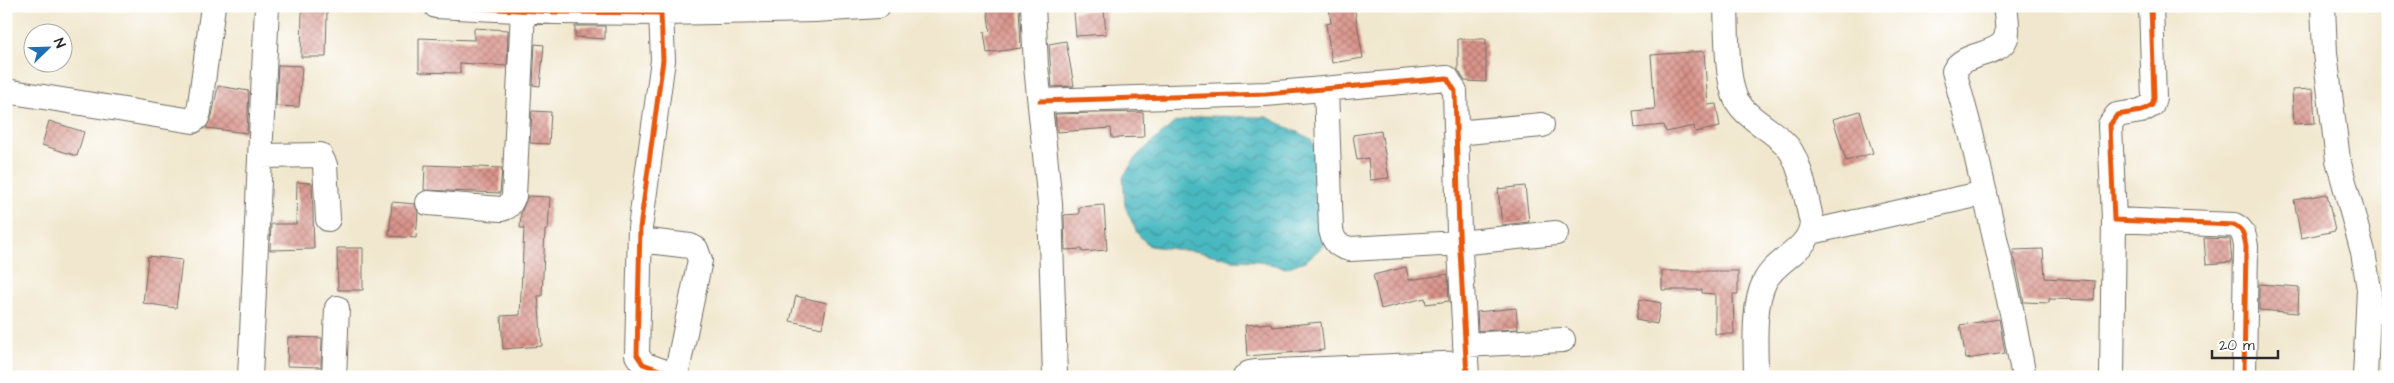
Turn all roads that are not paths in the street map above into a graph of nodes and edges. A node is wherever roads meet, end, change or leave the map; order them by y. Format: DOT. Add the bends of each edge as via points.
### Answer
graph roads {
  1 [pos="213,6"];
  2 [pos="267,6"];
  3 [pos="436,6"];
  4 [pos="878,6"];
  5 [pos="1033,6"];
  6 [pos="1726,6"];
  7 [pos="2005,6"];
  8 [pos="2151,6"];
  9 [pos="2323,6"];
  10 [pos="815,8"];
  11 [pos="530,9"];
  12 [pos="662,13"];
  13 [pos="1326,88"];
  14 [pos="6,91"];
  15 [pos="1040,101"];
  16 [pos="1542,125"];
  17 [pos="1456,133"];
  18 [pos="261,156"];
  19 [pos="1985,193"];
  20 [pos="428,203"];
  21 [pos="328,219"];
  22 [pos="2114,220"];
  23 [pos="1556,232"];
  24 [pos="1811,232"];
  25 [pos="640,240"];
  26 [pos="1460,243"];
  27 [pos="337,308"];
  28 [pos="1563,340"];
  29 [pos="1466,362"];
  30 [pos="677,376"];
  31 [pos="250,377"];
  32 [pos="334,377"];
  33 [pos="1055,377"];
  34 [pos="1245,377"];
  35 [pos="1756,377"];
  36 [pos="2024,377"];
  37 [pos="2112,377"];
  38 [pos="2244,377"];
  39 [pos="2365,377"];
  1 -- 14 [label="street" via="199,112 193,121"];
  2 -- 18 [label="street"];
  3 -- 11 [label="street"];
  4 -- 10 [label="street"];
  5 -- 15 [label="street"];
  6 -- 24 [label="street" via="1731,86 1748,114 1778,137 1796,160 1812,223"];
  7 -- 19 [label="street" via="2006,38 2003,42 1999,47 1962,61 1954,71"];
  8 -- 22 [label="street" via="2152,105 2141,111 2117,115 2110,125"];
  9 -- 39 [label="street" via="2338,160 2363,252 2369,289"];
  10 -- 12 [label="street"];
  11 -- 12 [label="street"];
  11 -- 20 [label="street" via="514,196 510,205 501,209"];
  12 -- 25 [label="street" via="663,60"];
  13 -- 15 [label="street" via="1266,94"];
  13 -- 17 [label="street" via="1447,78 1455,91"];
  13 -- 26 [label="street" via="1333,241 1350,249"];
  15 -- 33 [label="street" via="1050,204"];
  16 -- 17 [label="street"];
  17 -- 26 [label="street"];
  18 -- 21 [label="street" via="320,155 325,165"];
  18 -- 31 [label="street"];
  19 -- 24 [label="street"];
  19 -- 36 [label="street"];
  22 -- 37 [label="street"];
  22 -- 38 [label="street" via="2234,224 2240,228 2246,246"];
  23 -- 26 [label="street"];
  24 -- 35 [label="street" via="1806,241 1776,266 1764,281 1758,304"];
  25 -- 30 [label="street" via="637,355 643,364"];
  25 -- 30 [label="street" via="690,246 699,254"];
  26 -- 29 [label="street"];
  27 -- 32 [label="street"];
  28 -- 29 [label="street"];
  29 -- 34 [label="street" via="1255,372"];
}
